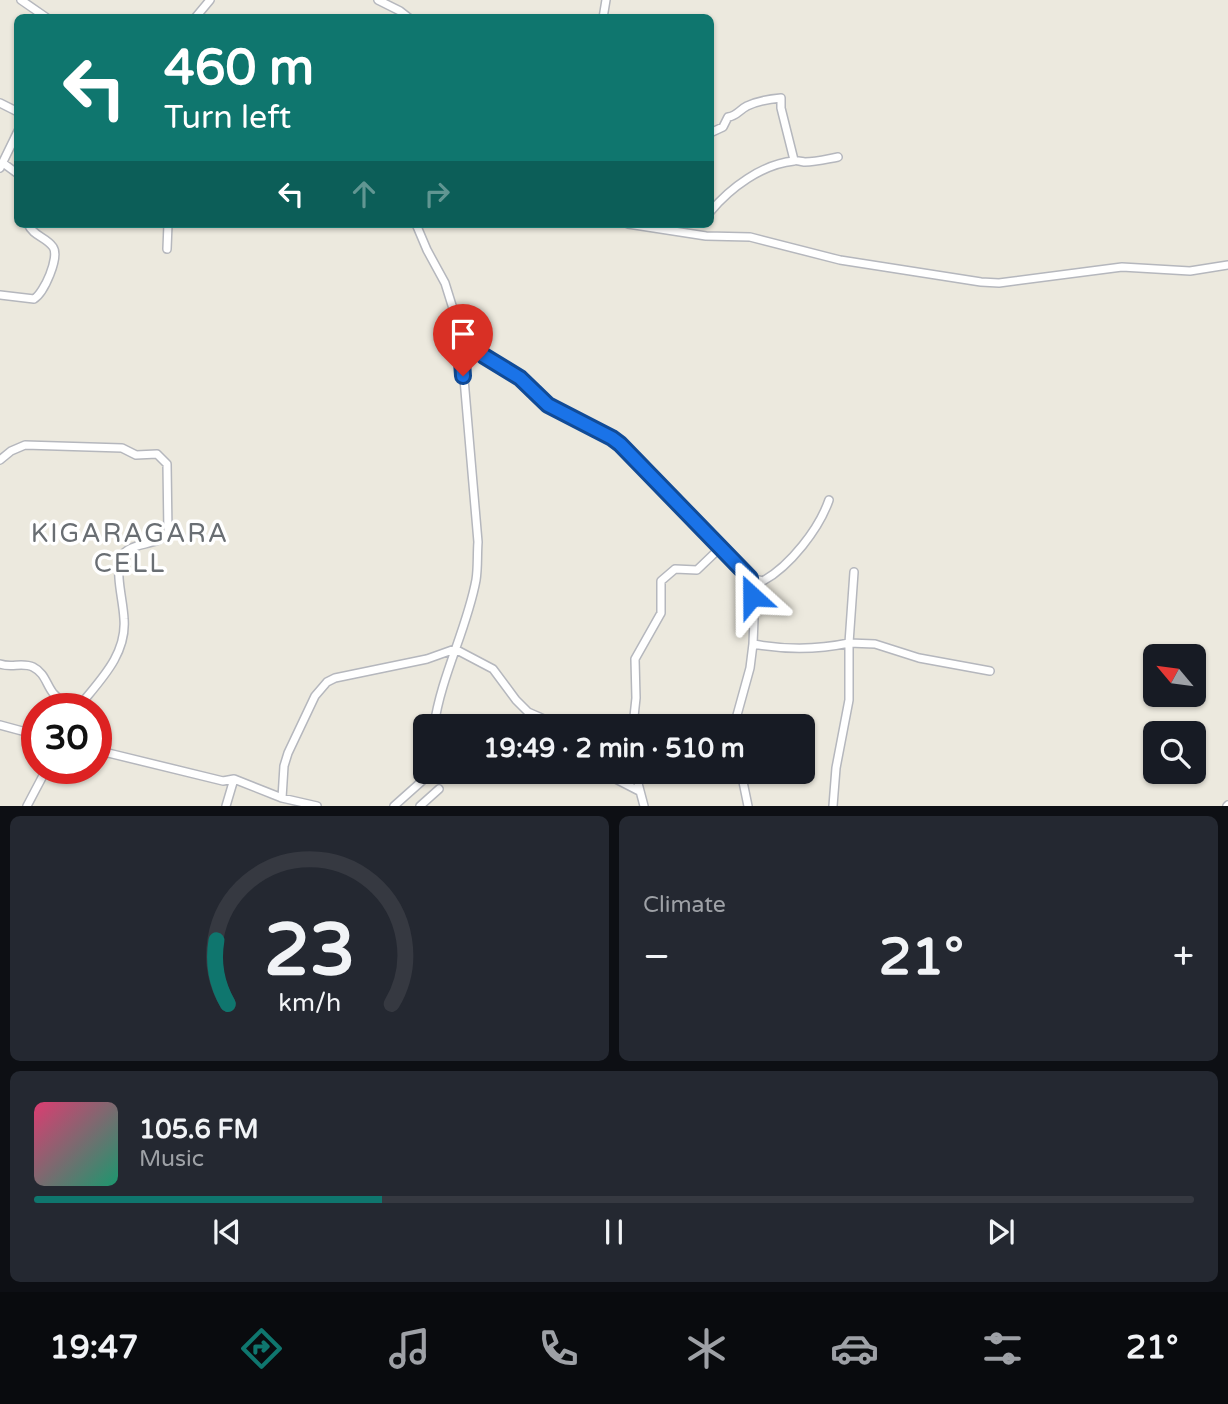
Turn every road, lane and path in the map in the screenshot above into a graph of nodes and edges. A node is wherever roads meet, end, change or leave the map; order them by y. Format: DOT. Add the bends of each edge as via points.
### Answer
graph roads {
  1 [pos="21,0"];
  2 [pos="210,0"];
  3 [pos="378,0"];
  4 [pos="41,14"];
  5 [pos="198,14"];
  6 [pos="404,14"];
  7 [pos="714,131"];
  8 [pos="14,140"];
  9 [pos="838,157"];
  10 [pos="794,160"];
  11 [pos="2,166"];
  12 [pos="714,208"];
  13 [pos="30,228"];
  14 [pos="167,228"];
  15 [pos="418,228"];
  16 [pos="655,228"];
  17 [pos="700,228"];
  18 [pos="696,234"];
  19 [pos="167,249"];
  20 [pos="1228,265"];
  21 [pos="0,295"];
  22 [pos="460,331"];
  23 [pos="0,460"];
  24 [pos="829,500"];
  25 [pos="721,547"];
  26 [pos="854,572"];
  27 [pos="750,578"];
  28 [pos="849,643"];
  29 [pos="753,644"];
  30 [pos="455,649"];
  31 [pos="0,664"];
  32 [pos="990,671"];
  33 [pos="54,693"];
  34 [pos="90,693"];
  35 [pos="436,714"];
  36 [pos="533,714"];
  37 [pos="634,714"];
  38 [pos="737,714"];
  39 [pos="0,725"];
  40 [pos="21,731"];
  41 [pos="112,754"];
  42 [pos="234,779"];
  43 [pos="39,784"];
  44 [pos="419,784"];
  45 [pos="625,784"];
  46 [pos="638,784"];
  47 [pos="743,784"];
  48 [pos="439,789"];
  49 [pos="639,791"];
  50 [pos="282,798"];
  51 [pos="27,806"];
  52 [pos="226,806"];
  53 [pos="317,806"];
  54 [pos="394,806"];
  55 [pos="420,806"];
  56 [pos="644,806"];
  57 [pos="748,806"];
  58 [pos="833,806"];
  1 -- 4 [label="street"];
  2 -- 5 [label="street"];
  3 -- 6 [label="street"];
  7 -- 10 [label="street" via="744,107 781,98"];
  8 -- 11 [label="street"];
  9 -- 10 [label="street"];
  10 -- 12 [label="street" via="749,178"];
  13 -- 21 [label="street" via="55,251 44,289 34,299"];
  14 -- 19 [label="street"];
  15 -- 22 [label="street" via="445,283"];
  16 -- 18 [label="street"];
  17 -- 18 [label="street"];
  18 -- 20 [label="street" via="750,237 840,260 999,284 1122,267 1190,271"];
  22 -- 25 [label="street" via="484,356 520,378 548,405 612,438"];
  22 -- 30 [label="street" via="478,554 473,590"];
  23 -- 34 [label="street" via="18,447 33,445 122,448 136,455 161,455 167,464 168,533 160,540 129,548 120,558 121,643 111,666"];
  24 -- 27 [label="street" via="799,550 777,573 763,581"];
  25 -- 27 [label="street"];
  25 -- 37 [label="street" via="697,570 675,569 662,581 662,612 635,659"];
  26 -- 28 [label="street"];
  27 -- 29 [label="street"];
  28 -- 29 [label="street" via="819,650"];
  28 -- 32 [label="street" via="875,644 919,659"];
  28 -- 58 [label="street" via="849,700"];
  29 -- 38 [label="street"];
  30 -- 35 [label="street"];
  30 -- 36 [label="street" via="493,669"];
  30 -- 50 [label="street" via="327,682 314,696 296,733 284,766"];
  31 -- 33 [label="street" via="34,667"];
  39 -- 40 [label="street"];
  41 -- 42 [label="street" via="223,781"];
  42 -- 50 [label="street"];
  42 -- 52 [label="street"];
  43 -- 51 [label="street"];
  44 -- 54 [label="street"];
  45 -- 49 [label="street"];
  46 -- 49 [label="street"];
  47 -- 57 [label="street"];
  48 -- 55 [label="street"];
  49 -- 56 [label="street"];
  50 -- 53 [label="street"];
}
